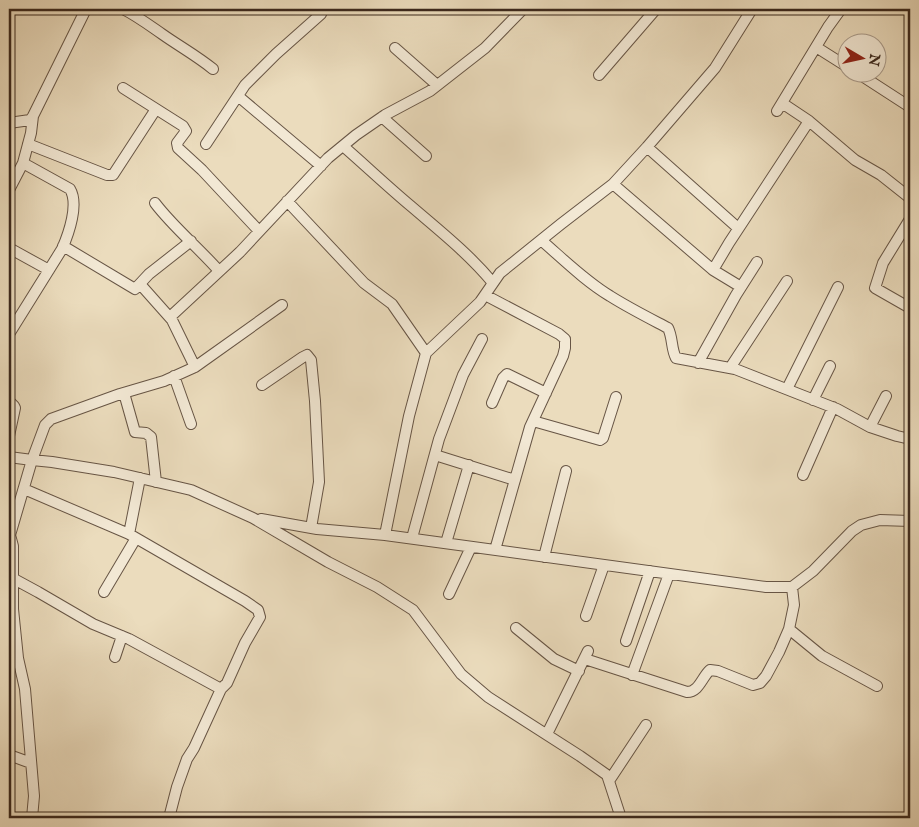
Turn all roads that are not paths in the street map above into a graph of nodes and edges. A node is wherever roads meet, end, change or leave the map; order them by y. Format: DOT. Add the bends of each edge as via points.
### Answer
graph roads {
  1 [pos="86,9"];
  2 [pos="123,9"];
  3 [pos="323,9"];
  4 [pos="523,9"];
  5 [pos="656,9"];
  6 [pos="752,9"];
  7 [pos="842,9"];
  8 [pos="816,47"];
  9 [pos="395,48"];
  10 [pos="836,60"];
  11 [pos="213,69"];
  12 [pos="599,75"];
  13 [pos="871,82"];
  14 [pos="437,85"];
  15 [pos="124,88"];
  16 [pos="238,96"];
  17 [pos="910,107"];
  18 [pos="156,109"];
  19 [pos="33,116"];
  20 [pos="382,117"];
  21 [pos="809,121"];
  22 [pos="9,123"];
  23 [pos="28,144"];
  24 [pos="206,144"];
  25 [pos="343,146"];
  26 [pos="647,147"];
  27 [pos="426,156"];
  28 [pos="23,163"];
  29 [pos="321,166"];
  30 [pos="614,184"];
  31 [pos="10,190"];
  32 [pos="910,198"];
  33 [pos="287,201"];
  34 [pos="155,203"];
  35 [pos="910,219"];
  36 [pos="738,228"];
  37 [pos="259,231"];
  38 [pos="541,240"];
  39 [pos="191,241"];
  40 [pos="64,246"];
  41 [pos="9,248"];
  42 [pos="757,262"];
  43 [pos="49,270"];
  44 [pos="713,270"];
  45 [pos="219,271"];
  46 [pos="787,282"];
  47 [pos="493,283"];
  48 [pos="140,284"];
  49 [pos="742,287"];
  50 [pos="838,287"];
  51 [pos="485,294"];
  52 [pos="282,305"];
  53 [pos="910,308"];
  54 [pos="170,317"];
  55 [pos="9,334"];
  56 [pos="482,339"];
  57 [pos="426,353"];
  58 [pos="698,362"];
  59 [pos="830,366"];
  60 [pos="195,367"];
  61 [pos="730,368"];
  62 [pos="174,376"];
  63 [pos="262,385"];
  64 [pos="787,388"];
  65 [pos="124,393"];
  66 [pos="546,393"];
  67 [pos="886,396"];
  68 [pos="616,397"];
  69 [pos="813,400"];
  70 [pos="9,401"];
  71 [pos="492,403"];
  72 [pos="833,407"];
  73 [pos="533,421"];
  74 [pos="191,424"];
  75 [pos="870,427"];
  76 [pos="9,436"];
  77 [pos="910,439"];
  78 [pos="435,455"];
  79 [pos="9,457"];
  80 [pos="32,460"];
  81 [pos="469,466"];
  82 [pos="566,471"];
  83 [pos="803,475"];
  84 [pos="140,478"];
  85 [pos="515,480"];
  86 [pos="156,482"];
  87 [pos="24,490"];
  88 [pos="253,518"];
  89 [pos="910,520"];
  90 [pos="311,528"];
  91 [pos="10,535"];
  92 [pos="385,535"];
  93 [pos="133,536"];
  94 [pos="412,538"];
  95 [pos="446,543"];
  96 [pos="471,546"];
  97 [pos="495,550"];
  98 [pos="544,557"];
  99 [pos="604,565"];
  100 [pos="650,572"];
  101 [pos="669,574"];
  102 [pos="14,579"];
  103 [pos="792,587"];
  104 [pos="104,592"];
  105 [pos="449,594"];
  106 [pos="586,616"];
  107 [pos="516,628"];
  108 [pos="788,630"];
  109 [pos="122,636"];
  110 [pos="626,641"];
  111 [pos="114,657"];
  112 [pos="9,668"];
  113 [pos="21,671"];
  114 [pos="579,671"];
  115 [pos="632,675"];
  116 [pos="877,686"];
  117 [pos="221,690"];
  118 [pos="646,726"];
  119 [pos="547,734"];
  120 [pos="9,755"];
  121 [pos="31,763"];
  122 [pos="609,781"];
  123 [pos="32,818"];
  124 [pos="169,818"];
  125 [pos="621,818"];
  1 -- 19 [label="street"];
  2 -- 11 [label="street"];
  3 -- 16 [label="street" via="269,59"];
  4 -- 14 [label="street" via="485,48"];
  5 -- 12 [label="street"];
  6 -- 26 [label="street" via="715,68"];
  7 -- 8 [label="street"];
  8 -- 10 [label="street"];
  8 -- 21 [label="street" via="779,107"];
  9 -- 14 [label="street"];
  13 -- 17 [label="street"];
  14 -- 20 [label="street"];
  15 -- 18 [label="street"];
  16 -- 24 [label="street"];
  16 -- 29 [label="street"];
  18 -- 23 [label="street" via="112,176"];
  18 -- 37 [label="street" via="183,126 186,131 177,143 178,148"];
  19 -- 22 [label="street" via="30,120"];
  19 -- 23 [label="street"];
  20 -- 25 [label="street"];
  20 -- 27 [label="street"];
  21 -- 32 [label="street" via="855,160"];
  21 -- 36 [label="street"];
  23 -- 28 [label="street"];
  25 -- 29 [label="street"];
  25 -- 47 [label="street" via="447,236"];
  26 -- 30 [label="street"];
  26 -- 36 [label="street"];
  28 -- 31 [label="street"];
  28 -- 40 [label="street" via="70,189 74,195"];
  29 -- 33 [label="street"];
  30 -- 38 [label="street"];
  30 -- 44 [label="street"];
  33 -- 37 [label="street"];
  33 -- 57 [label="street" via="364,283 392,304"];
  34 -- 39 [label="street"];
  35 -- 53 [label="street" via="883,263 876,288"];
  36 -- 44 [label="street"];
  37 -- 45 [label="street"];
  38 -- 47 [label="street" via="500,273"];
  38 -- 58 [label="street" via="599,289 668,328 676,358"];
  39 -- 45 [label="street"];
  39 -- 48 [label="street"];
  40 -- 43 [label="street"];
  40 -- 48 [label="street" via="135,289"];
  41 -- 43 [label="street"];
  42 -- 49 [label="street"];
  43 -- 55 [label="street"];
  44 -- 49 [label="street"];
  45 -- 54 [label="street"];
  46 -- 61 [label="street"];
  47 -- 51 [label="street"];
  48 -- 54 [label="street"];
  49 -- 58 [label="street"];
  50 -- 64 [label="street"];
  51 -- 57 [label="street"];
  51 -- 66 [label="street" via="565,339 565,348"];
  52 -- 60 [label="street"];
  54 -- 60 [label="street"];
  56 -- 78 [label="street" via="463,375"];
  57 -- 92 [label="street" via="409,416"];
  58 -- 61 [label="street"];
  59 -- 69 [label="street"];
  60 -- 62 [label="street"];
  61 -- 64 [label="street"];
  62 -- 65 [label="street"];
  62 -- 74 [label="street"];
  63 -- 90 [label="street" via="303,357 307,355 311,360 318,482"];
  64 -- 69 [label="street"];
  65 -- 80 [label="street" via="51,419 45,425"];
  65 -- 86 [label="street" via="135,432 151,437"];
  66 -- 71 [label="street" via="507,374"];
  66 -- 73 [label="street"];
  67 -- 75 [label="street"];
  68 -- 73 [label="street" via="600,440"];
  69 -- 72 [label="street"];
  70 -- 76 [label="street" via="15,408"];
  72 -- 75 [label="street"];
  72 -- 83 [label="street"];
  73 -- 85 [label="street"];
  75 -- 77 [label="street"];
  78 -- 81 [label="street"];
  78 -- 94 [label="street"];
  79 -- 80 [label="street"];
  80 -- 84 [label="street"];
  80 -- 87 [label="street"];
  81 -- 85 [label="street"];
  81 -- 95 [label="street"];
  82 -- 98 [label="street"];
  84 -- 86 [label="street"];
  84 -- 93 [label="street"];
  85 -- 97 [label="street"];
  86 -- 88 [label="street" via="191,490"];
  87 -- 91 [label="street"];
  87 -- 93 [label="street"];
  88 -- 90 [label="street"];
  88 -- 119 [label="street" via="413,610 461,674 488,697"];
  89 -- 103 [label="street" via="880,520 861,525"];
  90 -- 92 [label="street"];
  91 -- 102 [label="street"];
  92 -- 94 [label="street"];
  93 -- 104 [label="street"];
  93 -- 117 [label="street" via="258,610 260,617"];
  94 -- 95 [label="street"];
  95 -- 96 [label="street"];
  96 -- 97 [label="street"];
  96 -- 105 [label="street"];
  97 -- 98 [label="street"];
  98 -- 99 [label="street"];
  99 -- 100 [label="street"];
  99 -- 106 [label="street"];
  100 -- 101 [label="street"];
  100 -- 110 [label="street"];
  101 -- 103 [label="street" via="766,587"];
  101 -- 115 [label="street"];
  102 -- 109 [label="street" via="93,624"];
  102 -- 113 [label="street" via="13,609"];
  103 -- 108 [label="street" via="794,605"];
  107 -- 114 [label="street" via="554,659"];
  108 -- 115 [label="street" via="760,683 753,685 710,670 697,688 687,692"];
  108 -- 116 [label="street" via="822,656"];
  109 -- 111 [label="street"];
  109 -- 117 [label="street"];
  112 -- 113 [label="street"];
  113 -- 121 [label="street"];
  114 -- 115 [label="street" via="586,655"];
  114 -- 119 [label="street"];
  117 -- 124 [label="street" via="187,758"];
  118 -- 122 [label="street"];
  119 -- 122 [label="street" via="606,775"];
  120 -- 121 [label="street"];
  121 -- 123 [label="street"];
  122 -- 125 [label="street"];
}
